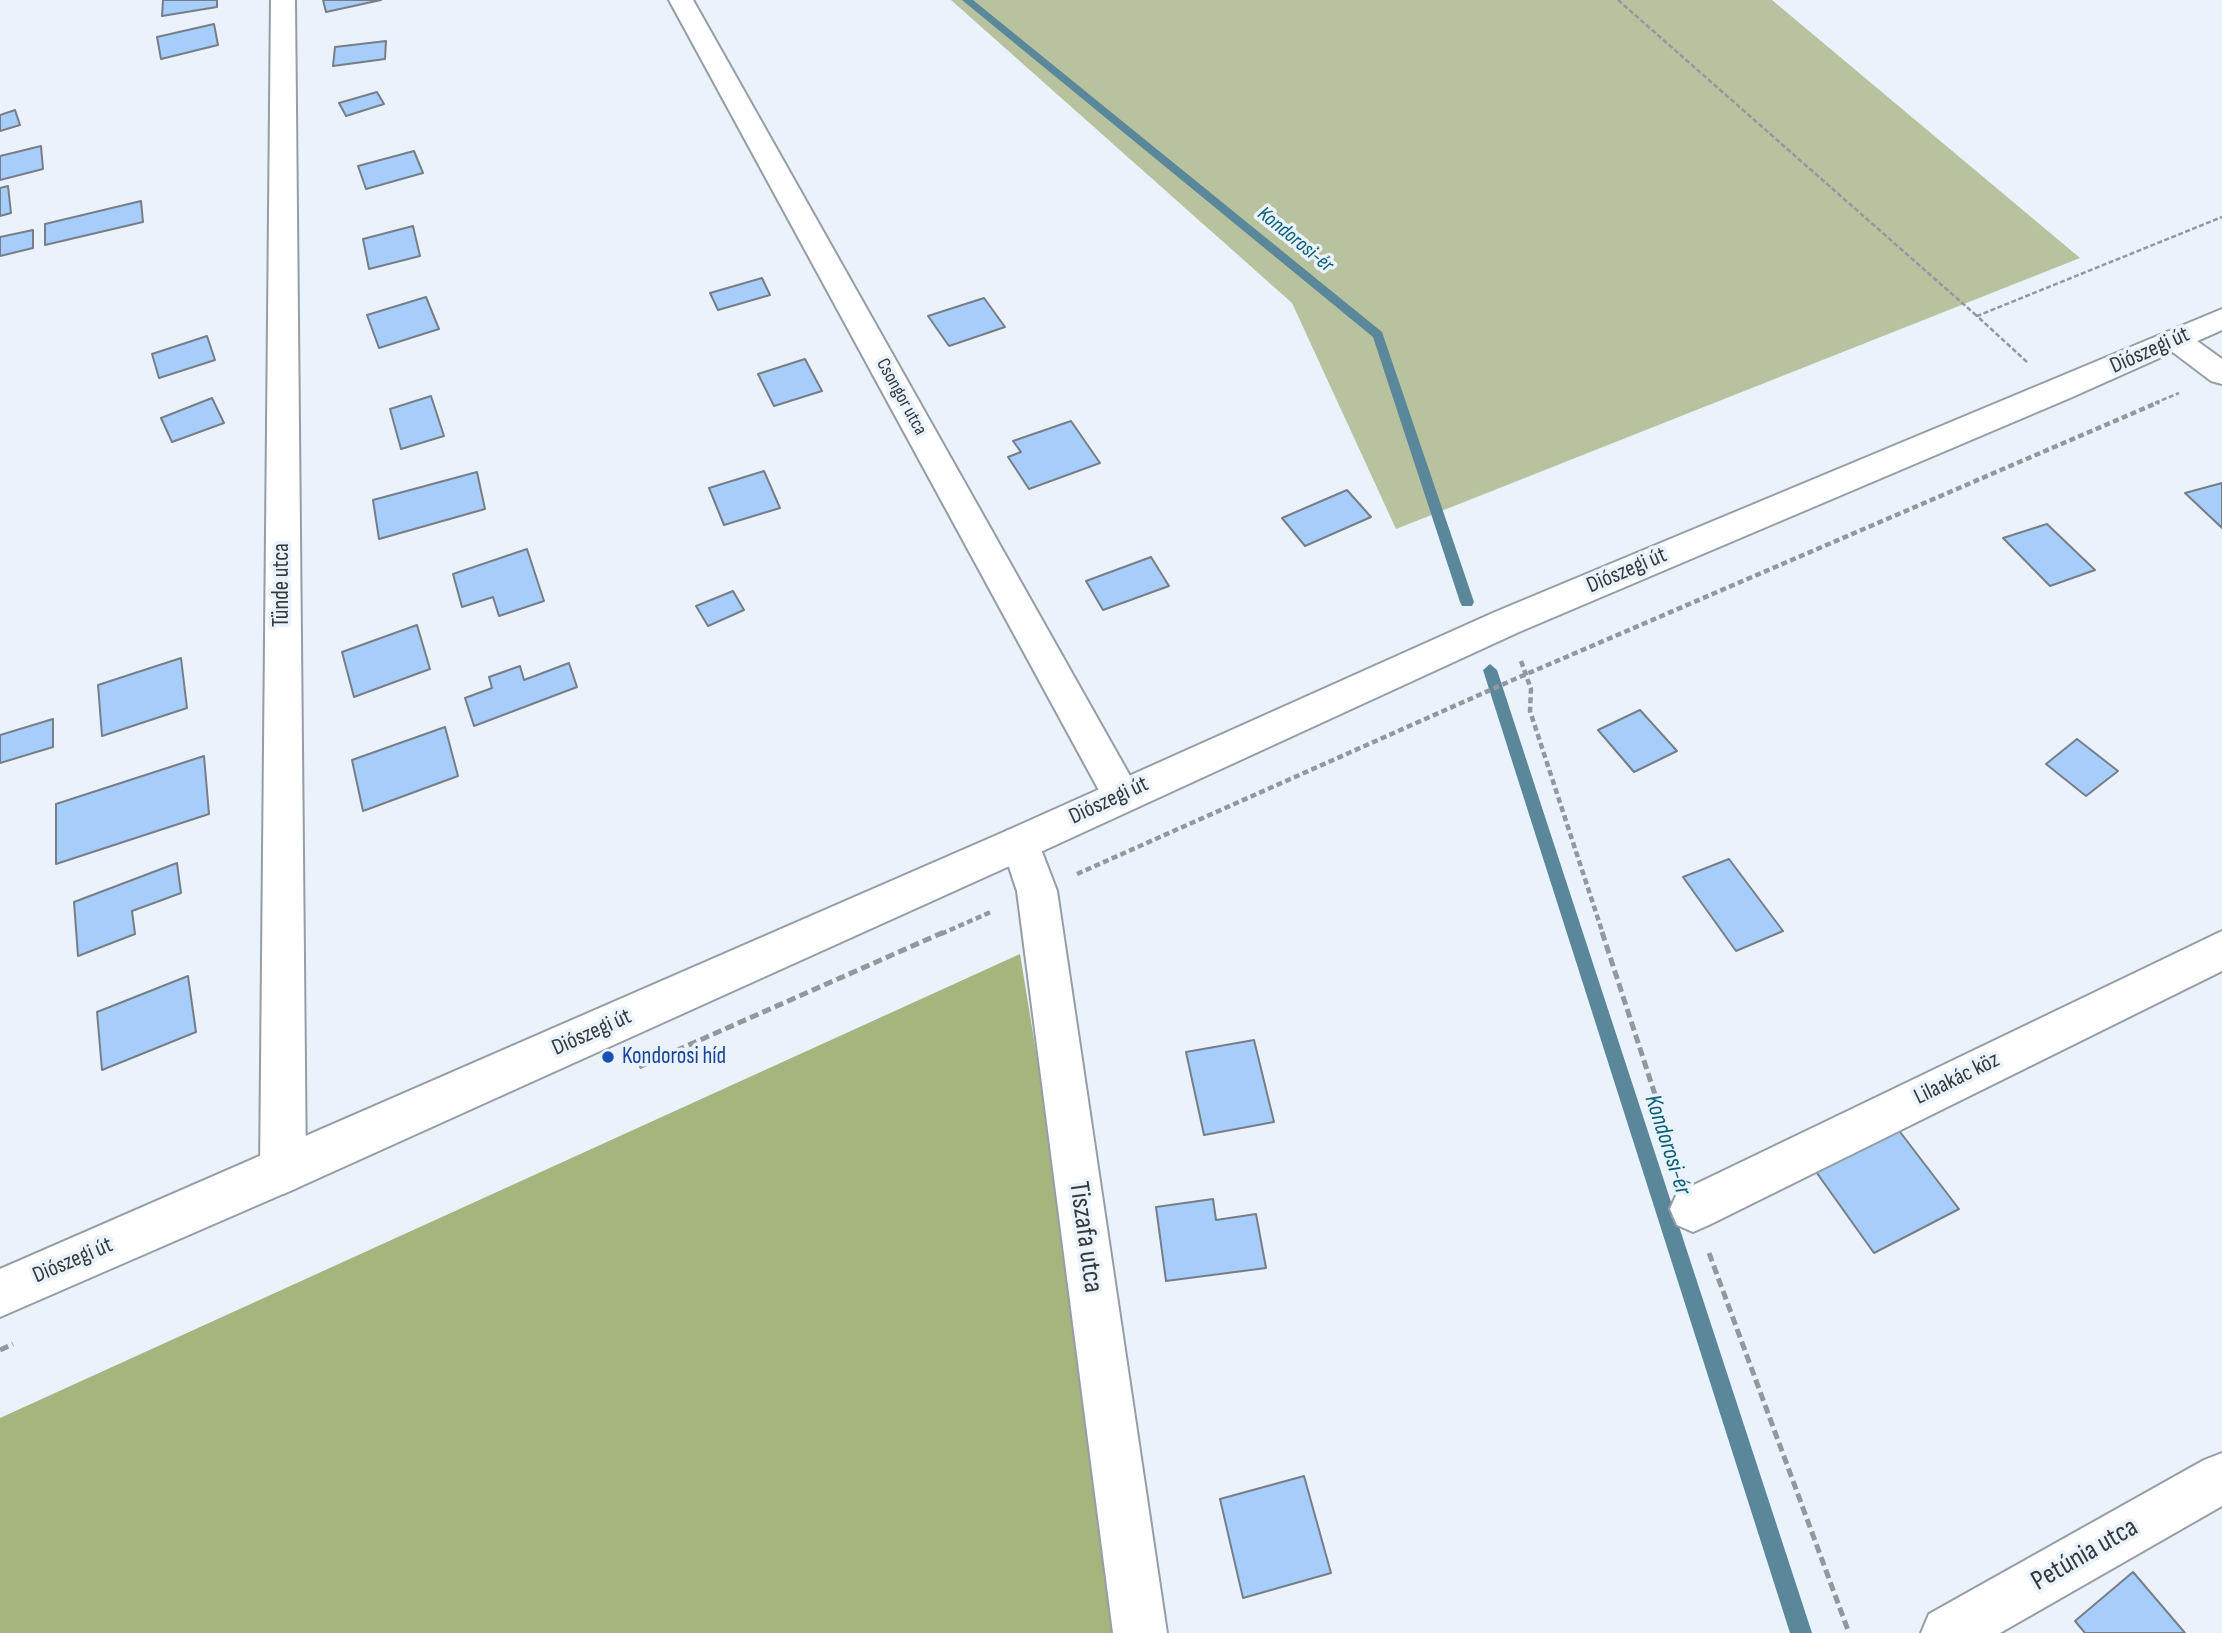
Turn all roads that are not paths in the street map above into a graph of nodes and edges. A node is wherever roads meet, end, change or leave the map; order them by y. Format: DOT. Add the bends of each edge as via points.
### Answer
graph roads {
  1 [pos="283,0"];
  2 [pos="681,0"];
  3 [pos="2222,319"];
  4 [pos="2176,340"];
  5 [pos="2222,374"];
  6 [pos="1121,795"];
  7 [pos="1020,843"];
  8 [pos="2222,950"];
  9 [pos="283,1171"];
  10 [pos="1693,1209"];
  11 [pos="0,1293"];
  12 [pos="2222,1478"];
  13 [pos="1140,1633"];
  14 [pos="1948,1633"];
  1 -- 9 [label="street, Tünde utca"];
  2 -- 6 [label="street, Csongor utca"];
  3 -- 4 [label="street, Diószegi út"];
  4 -- 5 [label="street"];
  4 -- 6 [label="street, Diószegi út" via="1507,622"];
  6 -- 7 [label="street, Diószegi út"];
  7 -- 9 [label="street, Diószegi út"];
  7 -- 13 [label="street, Tiszafa utca" via="1037,891"];
  8 -- 10 [label="street, Lilaakác köz"];
  9 -- 11 [label="street, Diószegi út"];
  12 -- 14 [label="street, Petúnia utca"];
}
